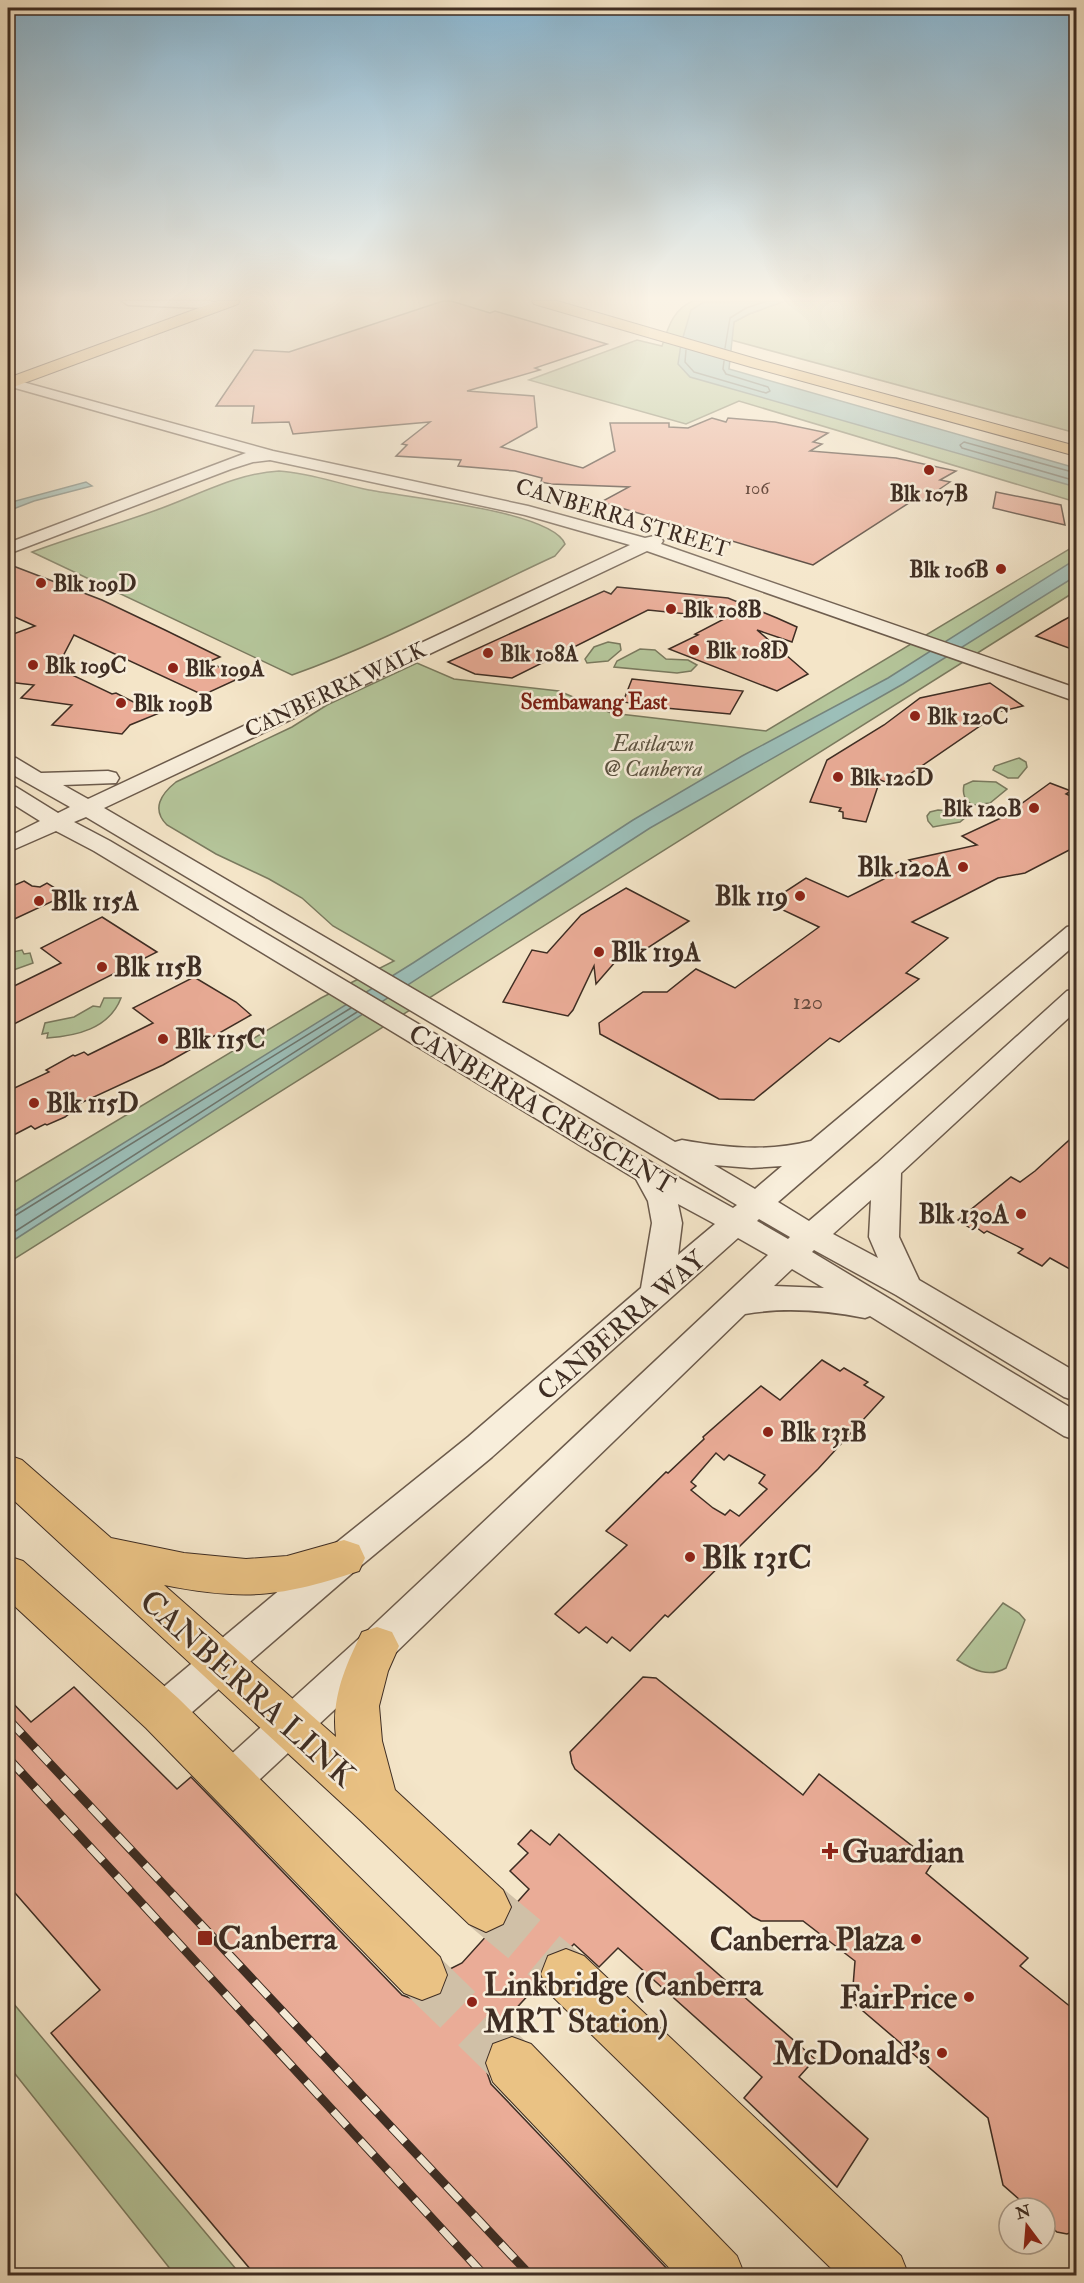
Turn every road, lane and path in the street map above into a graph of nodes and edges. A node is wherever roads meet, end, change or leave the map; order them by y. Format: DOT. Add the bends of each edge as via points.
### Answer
graph roads {
  1 [pos="111,408"];
  2 [pos="114,408"];
  3 [pos="917,408"];
  4 [pos="965,408"];
  5 [pos="1077,439"];
  6 [pos="236,446"];
  7 [pos="1077,451"];
  8 [pos="267,452"];
  9 [pos="563,520"];
  10 [pos="8,538"];
  11 [pos="647,538"];
  12 [pos="8,549"];
  13 [pos="582,552"];
  14 [pos="978,653"];
  15 [pos="1077,680"];
  16 [pos="1077,695"];
  17 [pos="8,763"];
  18 [pos="161,772"];
  19 [pos="108,778"];
  20 [pos="34,779"];
  21 [pos="8,792"];
  22 [pos="78,802"];
  23 [pos="48,817"];
  24 [pos="8,826"];
  25 [pos="132,836"];
  26 [pos="102,846"];
  27 [pos="8,847"];
  28 [pos="1077,932"];
  29 [pos="1077,997"];
  30 [pos="662,1146"];
  31 [pos="822,1147"];
  32 [pos="887,1170"];
  33 [pos="646,1172"];
  34 [pos="749,1213"];
  35 [pos="800,1244"];
  36 [pos="907,1287"];
  37 [pos="655,1295"];
  38 [pos="737,1304"];
  39 [pos="882,1309"];
  40 [pos="1077,1388"];
  41 [pos="1077,1427"];
  42 [pos="8,1471"];
  43 [pos="100,1553"];
  44 [pos="344,1558"];
  45 [pos="8,1574"];
  46 [pos="377,1646"];
  47 [pos="220,1663"];
  48 [pos="162,1713"];
  49 [pos="290,1727"];
  50 [pos="231,1781"];
  51 [pos="376,1803"];
  52 [pos="486,1907"];
  53 [pos="566,1974"];
  54 [pos="422,1975"];
  55 [pos="512,2063"];
  56 [pos="717,2276"];
  57 [pos="881,2276"];
  1 -- 6 [label="street, CANBERRA STREET"];
  2 -- 8 [label="street, CANBERRA STREET"];
  3 -- 7 [label="main road"];
  4 -- 5 [label="main road"];
  6 -- 8 [label="street, CANBERRA STREET"];
  6 -- 10 [label="street" via="235,451 218,460"];
  8 -- 9 [label="street, CANBERRA STREET"];
  8 -- 11 [label="street, CANBERRA STREET" via="543,502"];
  8 -- 12 [label="street"];
  9 -- 11 [label="street, CANBERRA STREET"];
  9 -- 13 [label="street" via="582,536"];
  11 -- 13 [label="street, CANBERRA WALK"];
  11 -- 14 [label="street, CANBERRA STREET"];
  11 -- 18 [label="street, CANBERRA WALK"];
  13 -- 19 [label="street, CANBERRA WALK"];
  14 -- 15 [label="street, CANBERRA STREET"];
  14 -- 16 [label="street, CANBERRA STREET"];
  17 -- 20 [label="street, CANBERRA CRESCENT"];
  18 -- 22 [label="street, CANBERRA WALK"];
  18 -- 25 [label="street" via="130,802"];
  19 -- 20 [label="street"];
  19 -- 22 [label="street, CANBERRA WALK"];
  20 -- 22 [label="street, CANBERRA CRESCENT"];
  21 -- 23 [label="street, CANBERRA CRESCENT"];
  22 -- 23 [label="street, CANBERRA WALK"];
  22 -- 25 [label="street, CANBERRA CRESCENT"];
  23 -- 24 [label="street, CANBERRA WALK"];
  23 -- 26 [label="street, CANBERRA CRESCENT"];
  23 -- 27 [label="street, CANBERRA WALK"];
  25 -- 30 [label="street, CANBERRA CRESCENT"];
  26 -- 27 [label="street" via="64,842"];
  26 -- 33 [label="street, CANBERRA CRESCENT"];
  28 -- 31 [label="street, CANBERRA WAY"];
  29 -- 32 [label="street"];
  30 -- 31 [label="street" via="730,1159 794,1155"];
  30 -- 34 [label="street, CANBERRA CRESCENT"];
  31 -- 34 [label="street, CANBERRA WAY"];
  32 -- 35 [label="street"];
  32 -- 36 [label="street" via="884,1237"];
  33 -- 34 [label="street, CANBERRA CRESCENT"];
  33 -- 37 [label="street" via="663,1201 666,1221"];
  34 -- 35 [label="street, CANBERRA CRESCENT"];
  34 -- 37 [label="street, CANBERRA WAY"];
  35 -- 36 [label="street, CANBERRA CRESCENT"];
  35 -- 38 [label="street"];
  35 -- 39 [label="street, CANBERRA CRESCENT"];
  36 -- 40 [label="street, CANBERRA CRESCENT"];
  37 -- 44 [label="street, CANBERRA WAY" via="480,1448"];
  38 -- 39 [label="street" via="775,1297 834,1300"];
  38 -- 46 [label="street"];
  39 -- 41 [label="street, CANBERRA CRESCENT"];
  42 -- 43 [label="main road, CANBERRA LINK"];
  43 -- 44 [label="main road" via="184,1572 233,1578 294,1573"];
  43 -- 47 [label="main road, CANBERRA LINK"];
  44 -- 47 [label="street, CANBERRA WAY"];
  45 -- 48 [label="main road"];
  46 -- 49 [label="street"];
  46 -- 51 [label="main road" via="366,1671 356,1718 361,1753"];
  47 -- 48 [label="street, CANBERRA WAY"];
  47 -- 49 [label="main road, CANBERRA LINK"];
  48 -- 50 [label="main road"];
  49 -- 50 [label="street"];
  49 -- 51 [label="main road, CANBERRA LINK"];
  50 -- 54 [label="main road"];
  51 -- 52 [label="main road, CANBERRA LINK"];
  53 -- 57 [label="main road"];
  55 -- 56 [label="main road"];
}
